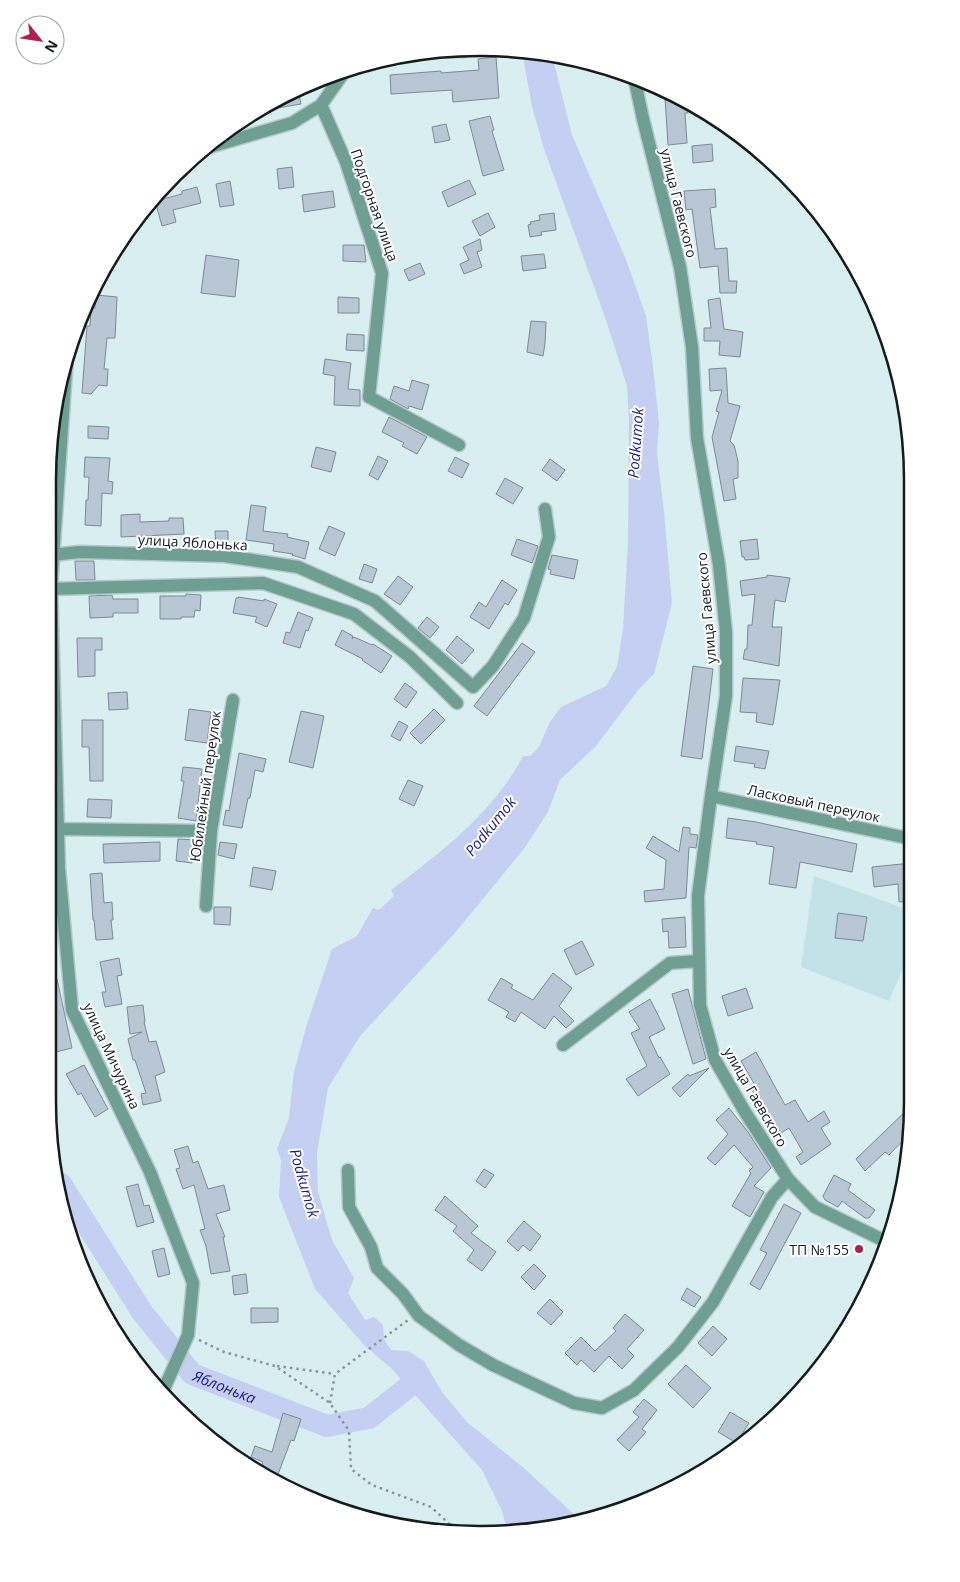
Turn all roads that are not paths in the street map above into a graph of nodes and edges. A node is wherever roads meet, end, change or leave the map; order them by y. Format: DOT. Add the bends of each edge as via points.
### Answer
graph roads {
  1 [pos="339,81"];
  2 [pos="636,87"];
  3 [pos="321,105"];
  4 [pos="224,143"];
  5 [pos="64,398"];
  6 [pos="459,445"];
  7 [pos="56,502"];
  8 [pos="545,509"];
  9 [pos="56,555"];
  10 [pos="56,589"];
  11 [pos="233,700"];
  12 [pos="457,704"];
  13 [pos="56,770"];
  14 [pos="710,796"];
  15 [pos="58,830"];
  16 [pos="211,832"];
  17 [pos="904,837"];
  18 [pos="206,906"];
  19 [pos="699,961"];
  20 [pos="563,1045"];
  21 [pos="348,1170"];
  22 [pos="788,1179"];
  23 [pos="881,1239"];
  24 [pos="165,1385"];
  1 -- 3 [label="street"];
  2 -- 14 [label="street, улица Гаевского" via="680,267 692,347 697,438 719,565 726,632 726,696"];
  3 -- 4 [label="street" via="292,122"];
  3 -- 6 [label="street, Подгорная улица" via="346,162 382,273 369,397"];
  5 -- 7 [label="street, улица Мичурина"];
  8 -- 9 [label="street, улица Яблонька" via="549,537 524,618 493,666 473,687 376,602 298,566 225,556 79,552"];
  10 -- 12 [label="street" via="263,583 354,614 410,656"];
  11 -- 16 [label="street, Юбилейный переулок"];
  13 -- 15 [label="street, улица Мичурина"];
  14 -- 17 [label="street, Ласковый переулок"];
  14 -- 19 [label="street, улица Гаевского" via="698,896"];
  15 -- 16 [label="street"];
  15 -- 24 [label="street, улица Мичурина" via="72,1010 150,1172 193,1283 188,1335"];
  16 -- 18 [label="street, Юбилейный переулок"];
  19 -- 20 [label="street" via="670,963"];
  19 -- 22 [label="street, улица Гаевского" via="700,1005 715,1060"];
  21 -- 22 [label="street" via="349,1207 371,1247 376,1268 417,1312 459,1345 492,1365 574,1403 602,1408 634,1390 678,1347 713,1302 772,1197"];
  22 -- 23 [label="street, улица Гаевского" via="815,1207"];
}
